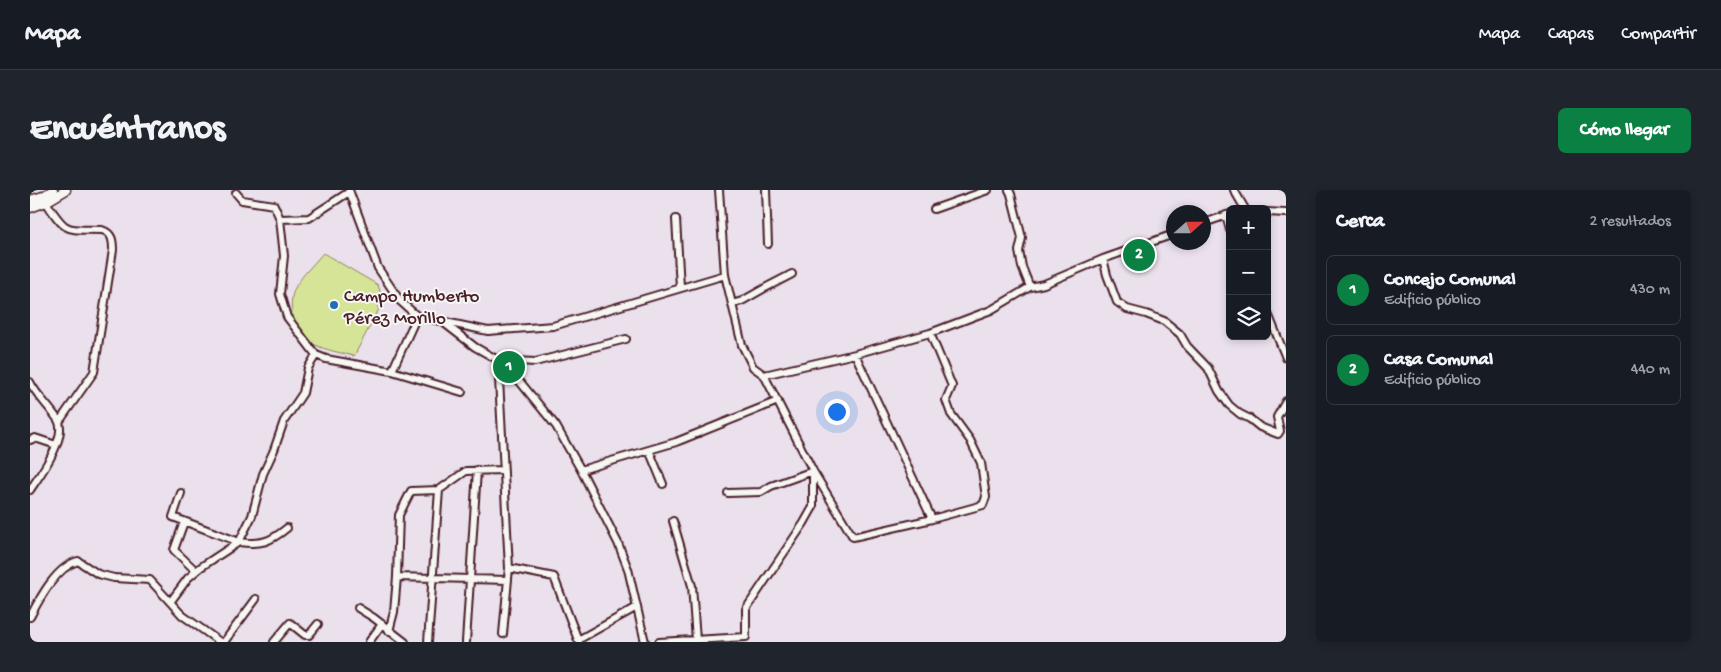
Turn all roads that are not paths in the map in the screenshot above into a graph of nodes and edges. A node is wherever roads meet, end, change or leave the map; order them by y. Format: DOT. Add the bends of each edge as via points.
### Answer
graph roads {
  1 [pos="53,190"];
  2 [pos="66,190"];
  3 [pos="719,190"];
  4 [pos="766,190"];
  5 [pos="988,190"];
  6 [pos="1009,190"];
  7 [pos="1234,190"];
  8 [pos="349,191"];
  9 [pos="236,194"];
  10 [pos="30,200"];
  11 [pos="46,202"];
  12 [pos="1243,205"];
  13 [pos="30,208"];
  14 [pos="934,209"];
  15 [pos="1271,212"];
  16 [pos="1286,213"];
  17 [pos="1226,215"];
  18 [pos="280,219"];
  19 [pos="676,219"];
  20 [pos="1211,220"];
  21 [pos="1166,237"];
  22 [pos="768,244"];
  23 [pos="1103,259"];
  24 [pos="725,274"];
  25 [pos="792,274"];
  26 [pos="680,287"];
  27 [pos="1030,287"];
  28 [pos="732,304"];
  29 [pos="417,316"];
  30 [pos="1271,321"];
  31 [pos="443,322"];
  32 [pos="930,333"];
  33 [pos="626,339"];
  34 [pos="856,354"];
  35 [pos="316,355"];
  36 [pos="1286,358"];
  37 [pos="498,360"];
  38 [pos="392,371"];
  39 [pos="764,375"];
  40 [pos="30,382"];
  41 [pos="462,392"];
  42 [pos="778,401"];
  43 [pos="1286,401"];
  44 [pos="59,422"];
  45 [pos="30,440"];
  46 [pos="56,445"];
  47 [pos="649,450"];
  48 [pos="477,470"];
  49 [pos="504,470"];
  50 [pos="581,470"];
  51 [pos="813,471"];
  52 [pos="662,484"];
  53 [pos="30,490"];
  54 [pos="439,490"];
  55 [pos="182,493"];
  56 [pos="728,493"];
  57 [pos="932,519"];
  58 [pos="673,521"];
  59 [pos="184,522"];
  60 [pos="287,528"];
  61 [pos="239,542"];
  62 [pos="510,568"];
  63 [pos="196,572"];
  64 [pos="397,577"];
  65 [pos="432,578"];
  66 [pos="469,580"];
  67 [pos="508,580"];
  68 [pos="256,599"];
  69 [pos="170,601"];
  70 [pos="358,608"];
  71 [pos="637,608"];
  72 [pos="30,617"];
  73 [pos="318,624"];
  74 [pos="382,624"];
  75 [pos="390,631"];
  76 [pos="503,634"];
  77 [pos="696,640"];
  78 [pos="746,640"];
  79 [pos="579,641"];
  80 [pos="220,642"];
  81 [pos="224,642"];
  82 [pos="274,642"];
  83 [pos="369,642"];
  84 [pos="405,642"];
  85 [pos="428,642"];
  86 [pos="466,642"];
  87 [pos="645,642"];
  88 [pos="659,642"];
  1 -- 10 [label="main road"];
  2 -- 11 [label="main road"];
  3 -- 24 [label="street"];
  4 -- 22 [label="street"];
  5 -- 14 [label="street"];
  6 -- 27 [label="street" via="1022,238 1019,251 1022,267"];
  7 -- 12 [label="street"];
  8 -- 18 [label="street" via="309,218"];
  8 -- 29 [label="street" via="378,268 400,301"];
  9 -- 18 [label="street" via="242,200 274,205"];
  11 -- 13 [label="main road"];
  11 -- 44 [label="street" via="68,229 102,230 113,240 94,372"];
  15 -- 16 [label="street"];
  17 -- 20 [label="street"];
  18 -- 35 [label="street" via="284,256 280,294 287,317"];
  19 -- 26 [label="street"];
  21 -- 23 [label="street"];
  23 -- 27 [label="street"];
  23 -- 43 [label="street" via="1117,302 1127,309 1164,321 1180,334 1208,368 1229,405 1240,414 1278,434 1277,417"];
  24 -- 26 [label="street"];
  24 -- 28 [label="street"];
  25 -- 28 [label="street"];
  26 -- 31 [label="street" via="553,326 488,331"];
  27 -- 32 [label="street" via="991,310"];
  28 -- 39 [label="street" via="742,345 753,367"];
  29 -- 31 [label="street"];
  29 -- 38 [label="street"];
  30 -- 36 [label="street"];
  31 -- 37 [label="street"];
  32 -- 34 [label="street"];
  32 -- 57 [label="street" via="952,386 946,400 981,463 986,497 982,505"];
  33 -- 37 [label="street" via="535,362"];
  34 -- 39 [label="street"];
  34 -- 57 [label="street"];
  35 -- 38 [label="street"];
  35 -- 61 [label="street" via="308,368 303,393 284,421 263,474 252,516"];
  37 -- 49 [label="street"];
  37 -- 50 [label="street" via="556,426"];
  38 -- 41 [label="street"];
  39 -- 42 [label="street"];
  40 -- 44 [label="street"];
  42 -- 47 [label="street"];
  42 -- 51 [label="street"];
  44 -- 46 [label="street" via="61,430"];
  45 -- 46 [label="street" via="35,438"];
  46 -- 53 [label="street"];
  47 -- 50 [label="street"];
  47 -- 52 [label="street"];
  48 -- 49 [label="street"];
  48 -- 54 [label="street" via="466,471"];
  48 -- 66 [label="street"];
  49 -- 62 [label="street"];
  50 -- 71 [label="street" via="618,543"];
  51 -- 56 [label="street" via="761,492"];
  51 -- 57 [label="street" via="853,537"];
  51 -- 78 [label="street" via="813,506 746,609"];
  54 -- 64 [label="street" via="410,491 399,515"];
  54 -- 65 [label="street"];
  55 -- 59 [label="street" via="172,517"];
  58 -- 77 [label="street" via="692,586"];
  59 -- 61 [label="street"];
  59 -- 63 [label="street" via="174,550"];
  60 -- 61 [label="street" via="267,542"];
  61 -- 63 [label="street"];
  62 -- 67 [label="street"];
  62 -- 79 [label="street" via="554,577"];
  63 -- 69 [label="street"];
  64 -- 65 [label="street"];
  64 -- 75 [label="street"];
  65 -- 66 [label="street"];
  65 -- 85 [label="street"];
  66 -- 67 [label="street"];
  66 -- 86 [label="street"];
  67 -- 76 [label="street"];
  68 -- 81 [label="street"];
  69 -- 72 [label="street" via="150,580 98,574 78,560 48,584"];
  69 -- 80 [label="street" via="182,615"];
  70 -- 74 [label="street"];
  71 -- 79 [label="street"];
  71 -- 87 [label="street"];
  73 -- 82 [label="street" via="305,636 290,623"];
  74 -- 75 [label="street"];
  74 -- 83 [label="street"];
  75 -- 84 [label="street"];
  77 -- 78 [label="street"];
  77 -- 88 [label="street"];
}
